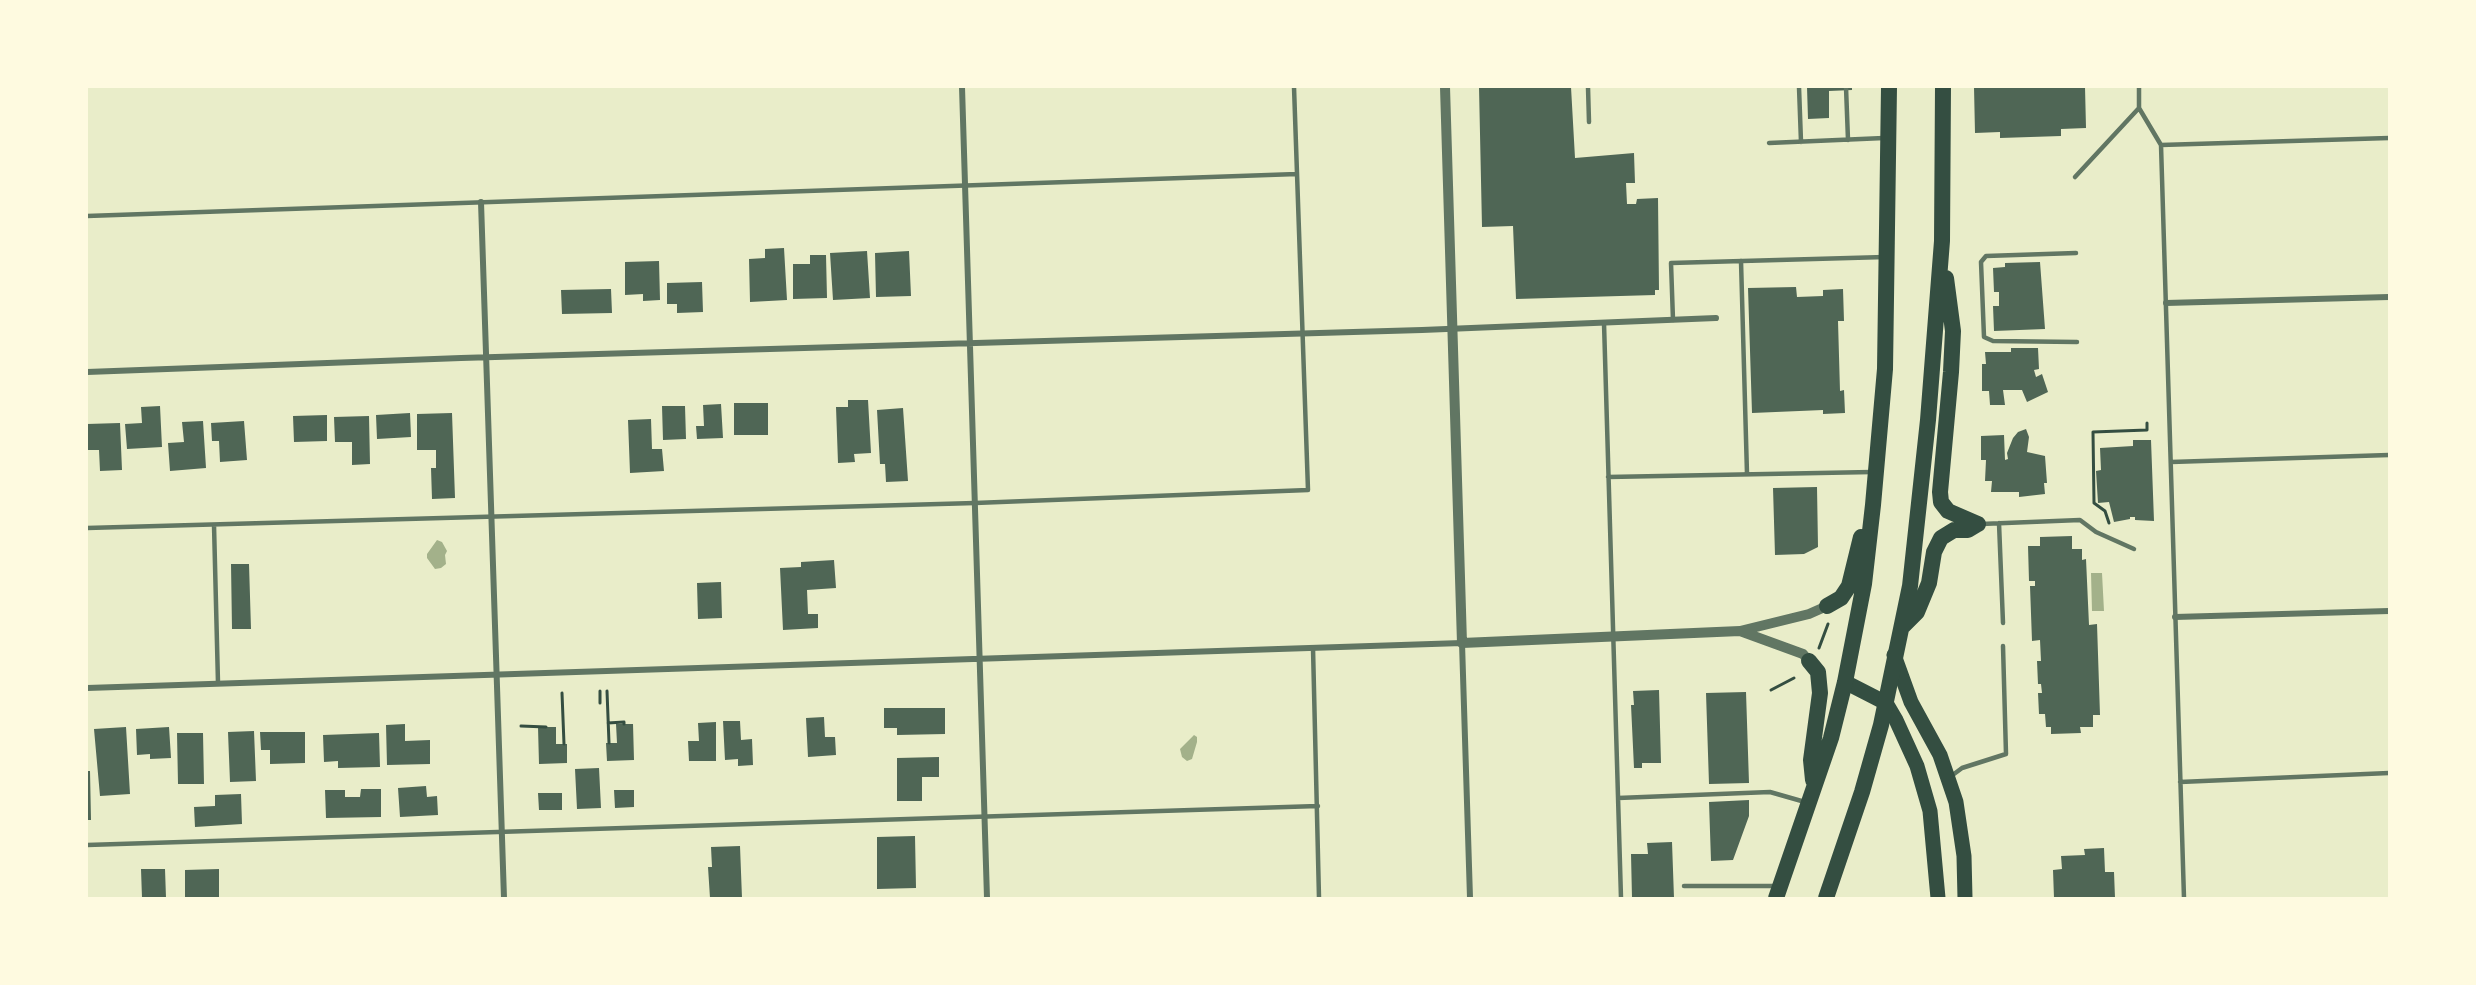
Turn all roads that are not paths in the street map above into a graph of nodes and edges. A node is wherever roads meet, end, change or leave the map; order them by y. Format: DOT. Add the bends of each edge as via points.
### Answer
graph roads {
  1 [pos="962,87"];
  2 [pos="1294,87"];
  3 [pos="1445,87"];
  4 [pos="1588,87"];
  5 [pos="1800,87"];
  6 [pos="1846,87"];
  7 [pos="1889,87"];
  8 [pos="1943,87"];
  9 [pos="2139,87"];
  10 [pos="2139,108"];
  11 [pos="1589,122"];
  12 [pos="1887,138"];
  13 [pos="2389,138"];
  14 [pos="1848,140"];
  15 [pos="1801,142"];
  16 [pos="1769,143"];
  17 [pos="2161,145"];
  18 [pos="1297,174"];
  19 [pos="2075,177"];
  20 [pos="965,185"];
  21 [pos="481,202"];
  22 [pos="87,216"];
  23 [pos="1942,242"];
  24 [pos="2076,253"];
  25 [pos="1886,257"];
  26 [pos="1741,261"];
  27 [pos="2389,297"];
  28 [pos="2166,303"];
  29 [pos="1716,318"];
  30 [pos="1673,320"];
  31 [pos="1604,323"];
  32 [pos="1452,329"];
  33 [pos="1302,333"];
  34 [pos="2078,342"];
  35 [pos="970,343"];
  36 [pos="486,357"];
  37 [pos="87,372"];
  38 [pos="2389,455"];
  39 [pos="2171,462"];
  40 [pos="1875,472"];
  41 [pos="1747,474"];
  42 [pos="1608,477"];
  43 [pos="975,503"];
  44 [pos="1873,505"];
  45 [pos="492,517"];
  46 [pos="1999,523"];
  47 [pos="1978,524"];
  48 [pos="214,525"];
  49 [pos="87,528"];
  50 [pos="2134,549"];
  51 [pos="1829,611"];
  52 [pos="2389,611"];
  53 [pos="2175,617"];
  54 [pos="2002,623"];
  55 [pos="1902,627"];
  56 [pos="1740,631"];
  57 [pos="1613,637"];
  58 [pos="1462,643"];
  59 [pos="2003,646"];
  60 [pos="1313,648"];
  61 [pos="1813,656"];
  62 [pos="1894,656"];
  63 [pos="980,658"];
  64 [pos="497,674"];
  65 [pos="1845,682"];
  66 [pos="218,684"];
  67 [pos="87,688"];
  68 [pos="1886,703"];
  69 [pos="2389,773"];
  70 [pos="1949,778"];
  71 [pos="2180,782"];
  72 [pos="1814,787"];
  73 [pos="1618,798"];
  74 [pos="1809,804"];
  75 [pos="1318,806"];
  76 [pos="985,816"];
  77 [pos="502,831"];
  78 [pos="87,845"];
  79 [pos="1684,886"];
  80 [pos="1778,892"];
  81 [pos="504,898"];
  82 [pos="987,898"];
  83 [pos="1319,898"];
  84 [pos="1470,898"];
  85 [pos="1621,898"];
  86 [pos="1826,898"];
  87 [pos="1938,898"];
  88 [pos="1965,898"];
  89 [pos="2184,898"];
  1 -- 20 [label="street"];
  2 -- 18 [label="lane"];
  3 -- 32 [label="street"];
  4 -- 11 [label="lane"];
  5 -- 15 [label="lane"];
  6 -- 14 [label="lane"];
  7 -- 12 [label="highway"];
  8 -- 23 [label="highway"];
  9 -- 10 [label="lane"];
  10 -- 17 [label="lane"];
  10 -- 19 [label="lane"];
  12 -- 14 [label="lane"];
  12 -- 25 [label="highway"];
  13 -- 17 [label="lane"];
  14 -- 15 [label="lane"];
  15 -- 16 [label="lane"];
  17 -- 28 [label="lane"];
  18 -- 20 [label="lane"];
  18 -- 33 [label="lane"];
  20 -- 21 [label="lane"];
  20 -- 35 [label="street"];
  21 -- 22 [label="lane"];
  21 -- 36 [label="street"];
  23 -- 47 [label="highway" via="1953,330 1941,502 1948,511"];
  23 -- 55 [label="highway" via="1928,420"];
  24 -- 34 [label="lane" via="1986,256 1981,262 1984,337 1993,341"];
  25 -- 26 [label="lane"];
  25 -- 40 [label="highway" via="1885,369"];
  26 -- 30 [label="lane" via="1671,264"];
  26 -- 41 [label="lane"];
  27 -- 28 [label="street"];
  28 -- 39 [label="lane"];
  29 -- 30 [label="street"];
  30 -- 31 [label="street"];
  31 -- 32 [label="street"];
  31 -- 42 [label="lane"];
  32 -- 33 [label="street"];
  32 -- 58 [label="street"];
  33 -- 35 [label="street"];
  33 -- 43 [label="lane" via="1308,490"];
  35 -- 36 [label="street"];
  35 -- 43 [label="street"];
  36 -- 37 [label="street"];
  36 -- 45 [label="street"];
  38 -- 39 [label="lane"];
  39 -- 53 [label="lane"];
  40 -- 41 [label="lane"];
  40 -- 44 [label="highway"];
  41 -- 42 [label="lane"];
  42 -- 57 [label="lane"];
  43 -- 45 [label="lane"];
  43 -- 63 [label="street"];
  44 -- 51 [label="highway" via="1849,586"];
  44 -- 65 [label="highway" via="1864,584"];
  45 -- 48 [label="lane"];
  45 -- 64 [label="street"];
  46 -- 47 [label="lane"];
  46 -- 50 [label="lane" via="2080,520 2096,532"];
  46 -- 54 [label="lane"];
  47 -- 55 [label="highway" via="1941,538 1917,612"];
  48 -- 49 [label="lane"];
  48 -- 66 [label="lane"];
  51 -- 56 [label="street"];
  52 -- 53 [label="street"];
  53 -- 71 [label="lane"];
  55 -- 62 [label="highway"];
  56 -- 57 [label="street"];
  56 -- 61 [label="street"];
  57 -- 58 [label="street"];
  57 -- 73 [label="lane"];
  58 -- 60 [label="street"];
  58 -- 84 [label="street"];
  59 -- 70 [label="lane" via="2006,754 1962,768"];
  60 -- 63 [label="street"];
  60 -- 75 [label="lane"];
  61 -- 72 [label="highway" via="1820,693 1811,760"];
  62 -- 68 [label="highway"];
  62 -- 70 [label="main road" via="1911,702"];
  63 -- 64 [label="street"];
  63 -- 76 [label="street"];
  64 -- 66 [label="street"];
  64 -- 77 [label="street"];
  65 -- 68 [label="main road"];
  65 -- 72 [label="highway"];
  66 -- 67 [label="street"];
  68 -- 86 [label="highway" via="1862,792"];
  68 -- 87 [label="main road" via="1917,766 1930,811"];
  69 -- 71 [label="lane"];
  70 -- 88 [label="main road" via="1961,831"];
  71 -- 89 [label="lane"];
  72 -- 74 [label="highway"];
  73 -- 74 [label="lane" via="1770,792"];
  73 -- 85 [label="lane"];
  74 -- 80 [label="highway"];
  75 -- 76 [label="lane"];
  75 -- 83 [label="lane"];
  76 -- 77 [label="lane"];
  76 -- 82 [label="street"];
  77 -- 78 [label="lane"];
  77 -- 81 [label="street"];
  79 -- 80 [label="lane"];
}
